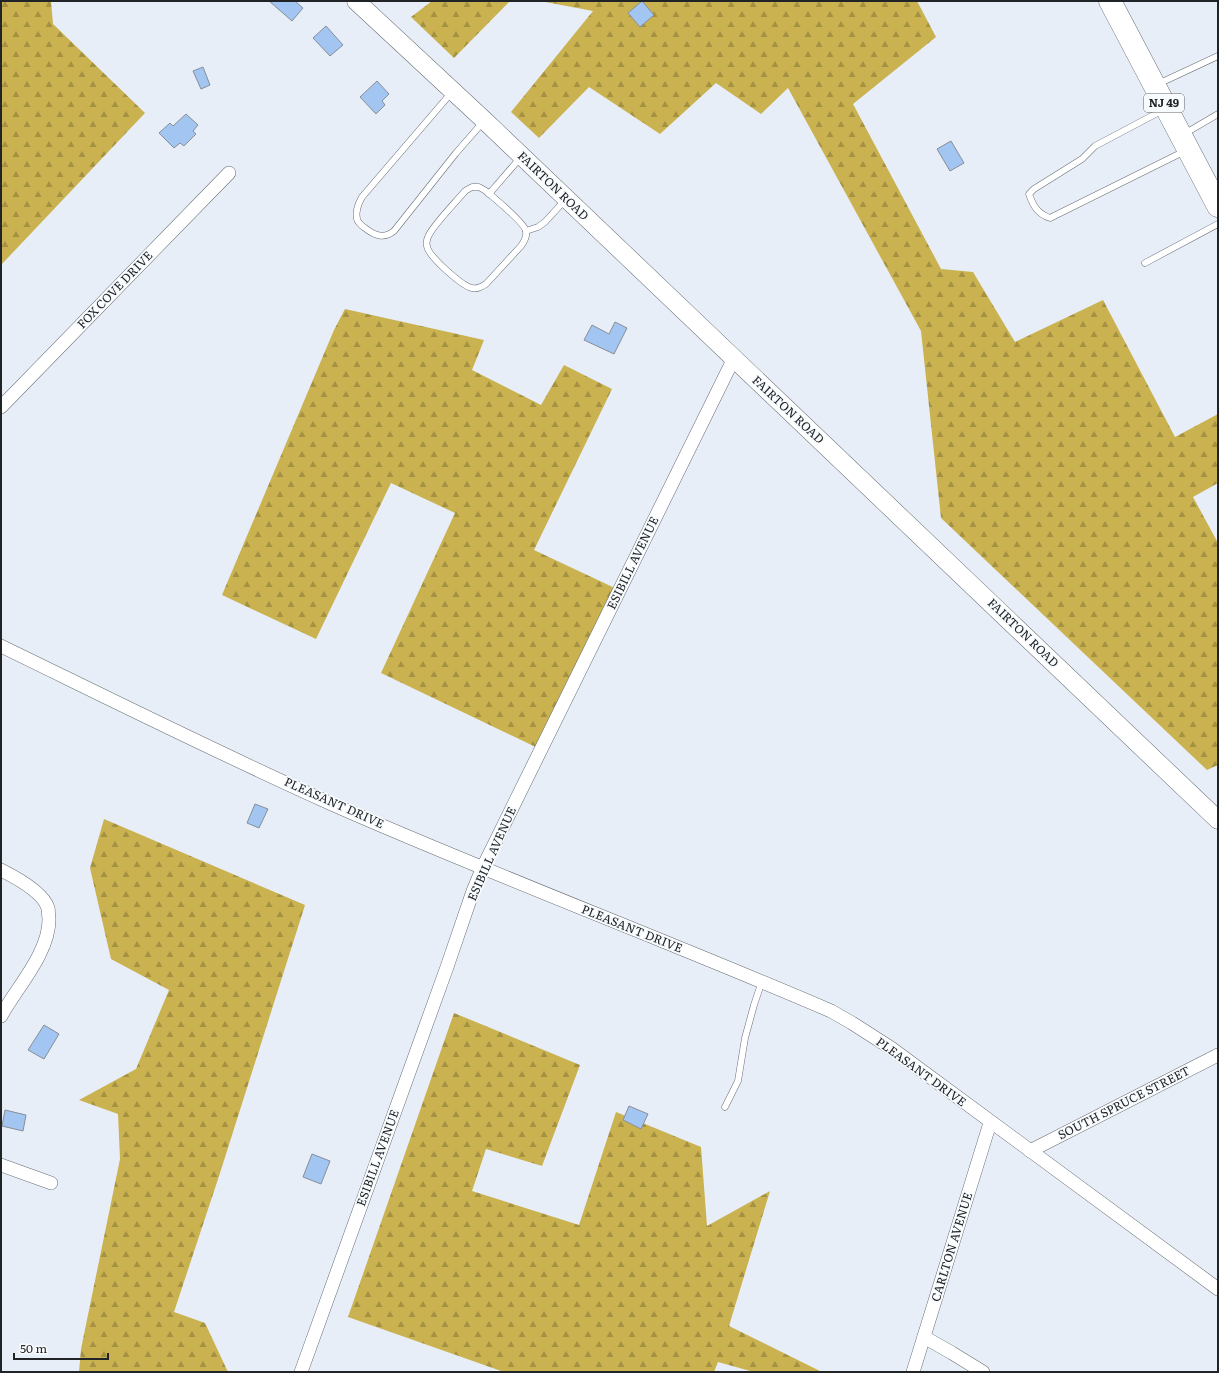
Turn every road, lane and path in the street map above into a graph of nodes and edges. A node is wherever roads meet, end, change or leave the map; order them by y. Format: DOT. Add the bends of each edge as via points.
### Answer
graph roads {
  1 [pos="356,1"];
  2 [pos="1110,1"];
  3 [pos="1218,56"];
  4 [pos="1155,86"];
  5 [pos="453,91"];
  6 [pos="1166,108"];
  7 [pos="1218,114"];
  8 [pos="484,120"];
  9 [pos="1185,143"];
  10 [pos="522,156"];
  11 [pos="229,173"];
  12 [pos="489,194"];
  13 [pos="567,199"];
  14 [pos="1218,206"];
  15 [pos="1218,224"];
  16 [pos="526,231"];
  17 [pos="1145,263"];
  18 [pos="734,358"];
  19 [pos="1,407"];
  20 [pos="1,646"];
  21 [pos="1218,820"];
  22 [pos="483,867"];
  23 [pos="1,870"];
  24 [pos="762,982"];
  25 [pos="1,1016"];
  26 [pos="1218,1055"];
  27 [pos="725,1107"];
  28 [pos="990,1123"];
  29 [pos="1030,1151"];
  30 [pos="1,1165"];
  31 [pos="51,1182"];
  32 [pos="1218,1289"];
  33 [pos="924,1337"];
  34 [pos="301,1372"];
  35 [pos="913,1372"];
  36 [pos="983,1372"];
  1 -- 5 [label="main road, FAIRTON ROAD"];
  2 -- 4 [label="highway, NJ 49"];
  3 -- 4 [label="lane"];
  4 -- 6 [label="highway, NJ 49"];
  5 -- 8 [label="main road, FAIRTON ROAD"];
  5 -- 8 [label="lane" via="362,197 357,210 360,224 376,235 389,235 394,231"];
  6 -- 9 [label="highway, NJ 49"];
  6 -- 9 [label="lane" via="1095,146 1082,158 1034,189 1029,194 1032,204 1040,213 1050,218"];
  7 -- 9 [label="lane"];
  8 -- 10 [label="main road, FAIRTON ROAD"];
  9 -- 14 [label="highway, NJ 49"];
  10 -- 12 [label="lane"];
  10 -- 13 [label="main road, FAIRTON ROAD"];
  11 -- 19 [label="street, FOX COVE DRIVE"];
  12 -- 16 [label="lane" via="521,223"];
  12 -- 16 [label="lane" via="479,187 465,191 432,229 426,246 431,255 470,288 479,288 486,284 521,246"];
  13 -- 16 [label="lane" via="545,222"];
  13 -- 18 [label="main road, FAIRTON ROAD"];
  15 -- 17 [label="lane"];
  18 -- 21 [label="main road, FAIRTON ROAD"];
  18 -- 22 [label="street, ESIBILL AVENUE"];
  20 -- 22 [label="street, PLEASANT DRIVE" via="334,805"];
  22 -- 24 [label="street, PLEASANT DRIVE"];
  22 -- 34 [label="street, ESIBILL AVENUE"];
  23 -- 25 [label="street" via="40,895 48,908 49,921 41,953"];
  24 -- 27 [label="lane" via="745,1038 738,1081"];
  24 -- 28 [label="street, PLEASANT DRIVE" via="831,1011 852,1023 891,1048"];
  26 -- 29 [label="street, SOUTH SPRUCE STREET"];
  28 -- 29 [label="street, PLEASANT DRIVE"];
  28 -- 33 [label="street, CARLTON AVENUE"];
  29 -- 32 [label="street, PLEASANT DRIVE"];
  30 -- 31 [label="street"];
  33 -- 35 [label="street, CARLTON AVENUE"];
  33 -- 36 [label="street"];
}
